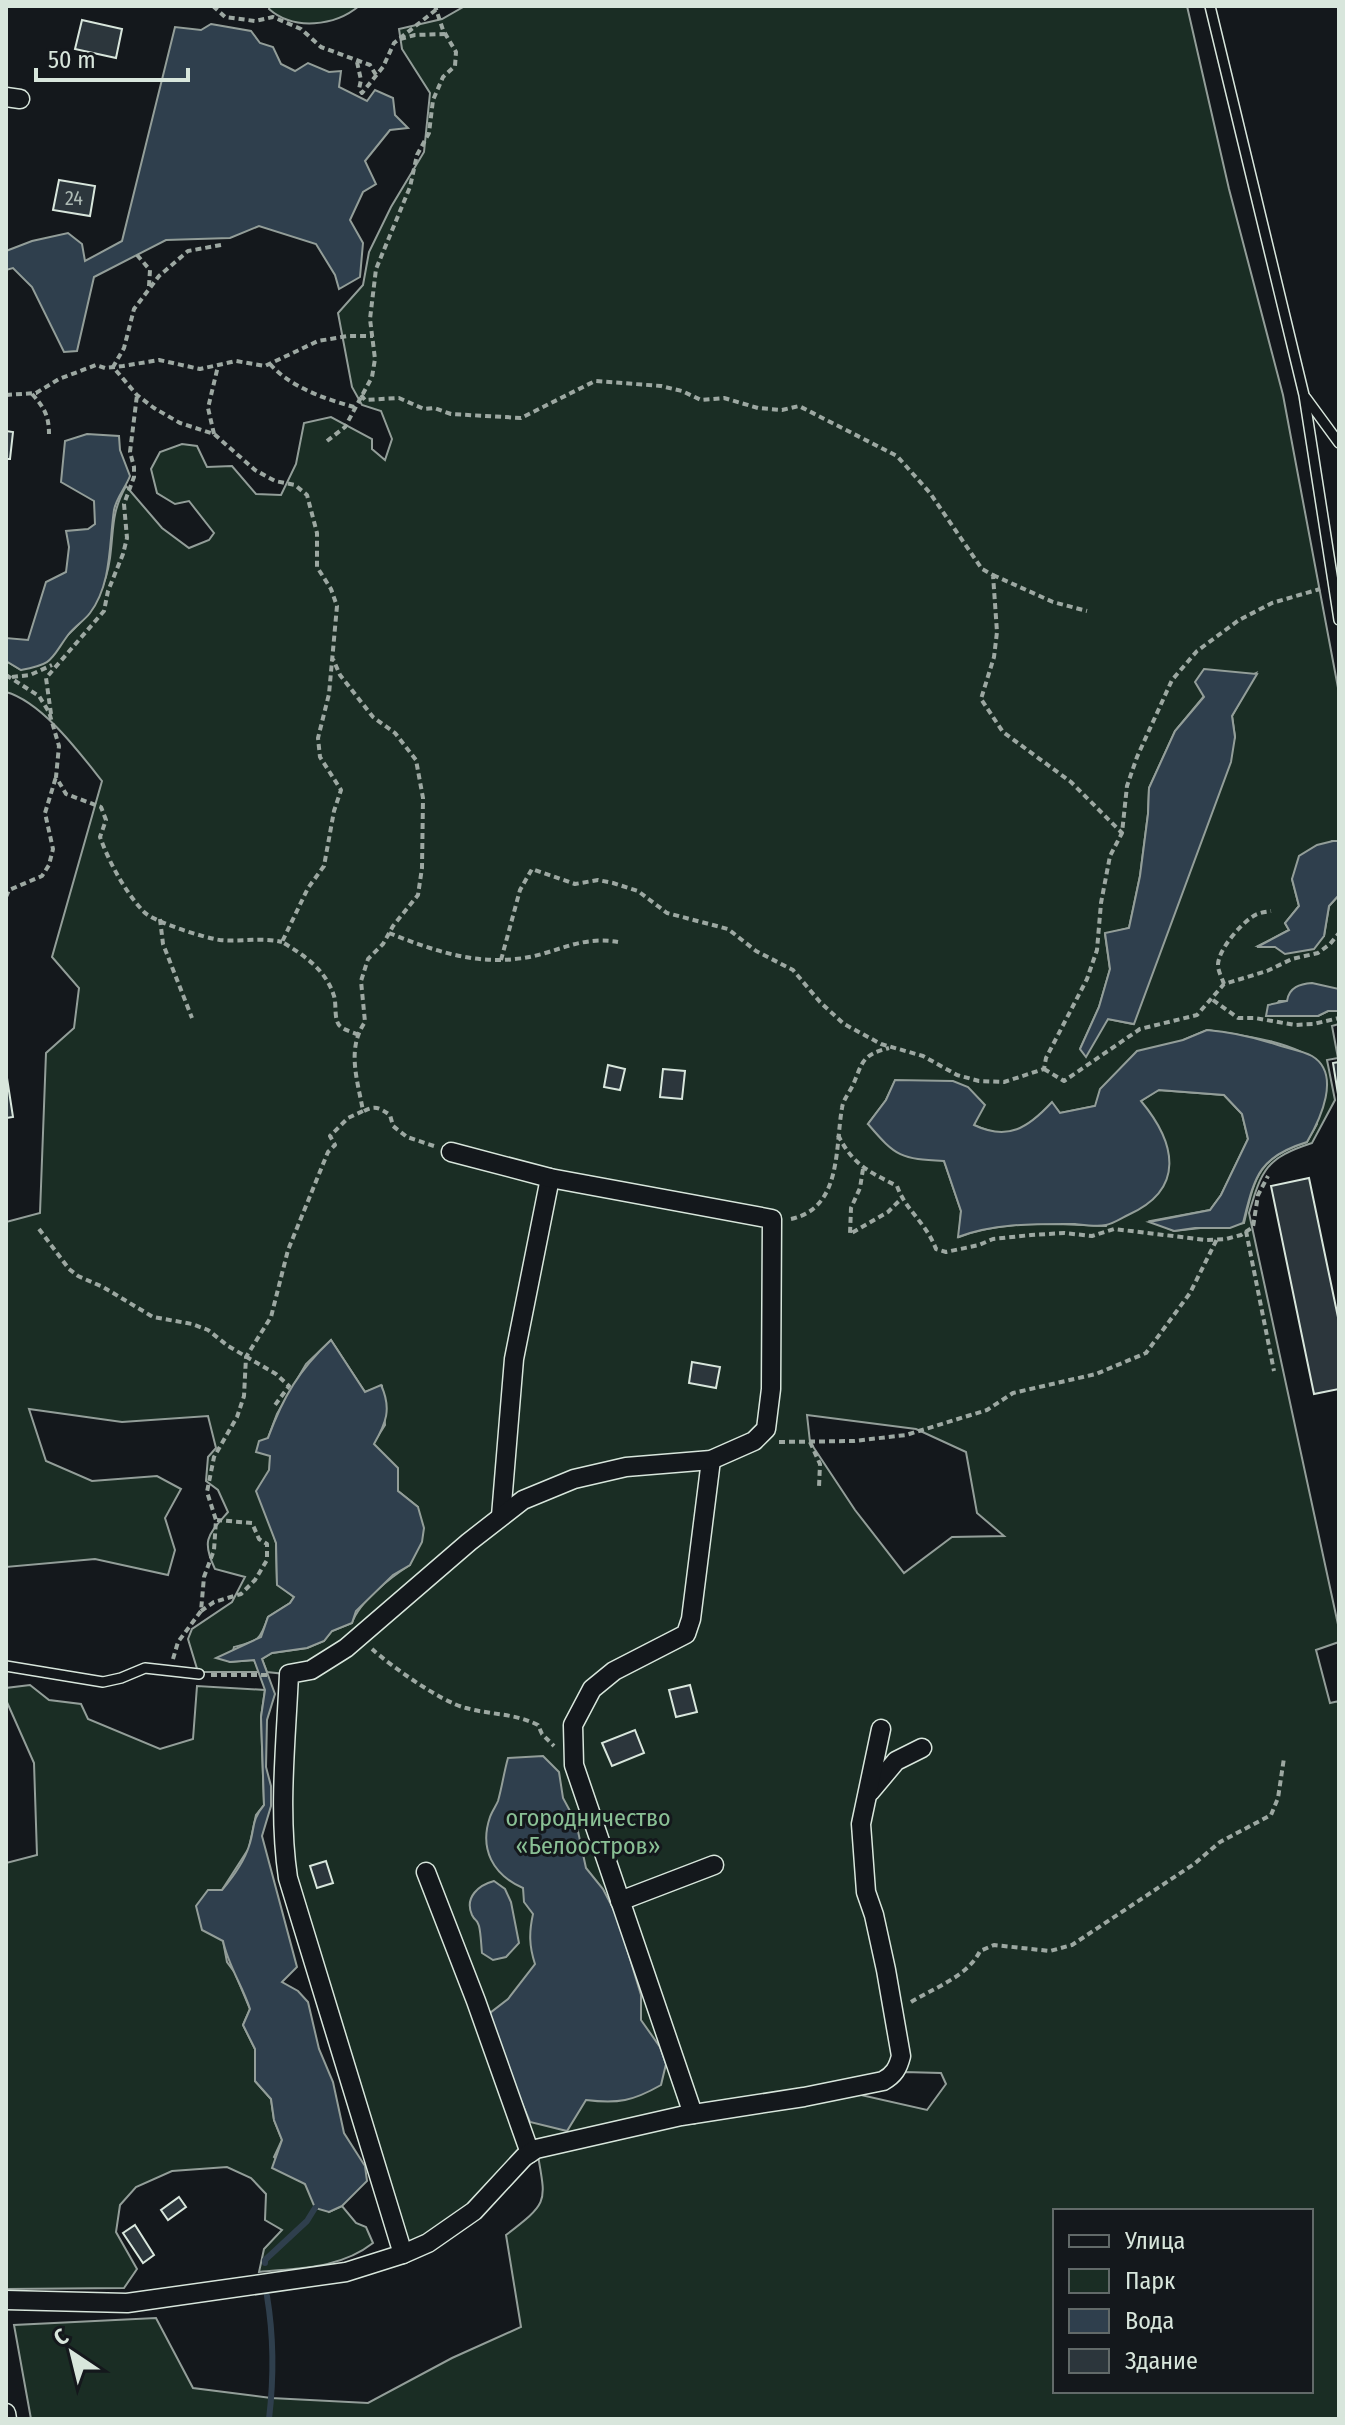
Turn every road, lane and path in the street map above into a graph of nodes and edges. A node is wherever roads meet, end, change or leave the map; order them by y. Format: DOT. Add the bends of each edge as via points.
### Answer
graph roads {
  1 [pos="213,6"];
  2 [pos="1210,6"];
  3 [pos="436,7"];
  4 [pos="445,34"];
  5 [pos="398,39"];
  6 [pos="357,62"];
  7 [pos="376,75"];
  8 [pos="221,245"];
  9 [pos="137,255"];
  10 [pos="149,288"];
  11 [pos="373,336"];
  12 [pos="270,364"];
  13 [pos="218,366"];
  14 [pos="113,367"];
  15 [pos="32,394"];
  16 [pos="6,395"];
  17 [pos="137,395"];
  18 [pos="361,395"];
  19 [pos="1304,395"];
  20 [pos="354,407"];
  21 [pos="49,434"];
  22 [pos="214,434"];
  23 [pos="327,441"];
  24 [pos="1339,443"];
  25 [pos="993,575"];
  26 [pos="1334,588"];
  27 [pos="1087,611"];
  28 [pos="1339,620"];
  29 [pos="333,659"];
  30 [pos="58,661"];
  31 [pos="6,675"];
  32 [pos="12,677"];
  33 [pos="51,721"];
  34 [pos="56,777"];
  35 [pos="1122,833"];
  36 [pos="6,897"];
  37 [pos="1271,911"];
  38 [pos="160,919"];
  39 [pos="389,933"];
  40 [pos="1339,933"];
  41 [pos="282,942"];
  42 [pos="618,942"];
  43 [pos="501,960"];
  44 [pos="1224,984"];
  45 [pos="1213,1000"];
  46 [pos="192,1018"];
  47 [pos="1339,1018"];
  48 [pos="359,1036"];
  49 [pos="892,1047"];
  50 [pos="1044,1069"];
  51 [pos="363,1111"];
  52 [pos="838,1135"];
  53 [pos="451,1152"];
  54 [pos="863,1168"];
  55 [pos="1268,1176"];
  56 [pos="550,1178"];
  57 [pos="901,1199"];
  58 [pos="772,1219"];
  59 [pos="39,1229"];
  60 [pos="1246,1231"];
  61 [pos="1217,1239"];
  62 [pos="246,1357"];
  63 [pos="1274,1371"];
  64 [pos="275,1405"];
  65 [pos="754,1441"];
  66 [pos="810,1442"];
  67 [pos="711,1460"];
  68 [pos="819,1487"];
  69 [pos="501,1516"];
  70 [pos="216,1520"];
  71 [pos="201,1611"];
  72 [pos="357,1639"];
  73 [pos="6,1666"];
  74 [pos="169,1671"];
  75 [pos="199,1674"];
  76 [pos="272,1675"];
  77 [pos="881,1729"];
  78 [pos="922,1748"];
  79 [pos="574,1755"];
  80 [pos="1284,1758"];
  81 [pos="865,1797"];
  82 [pos="714,1865"];
  83 [pos="426,1872"];
  84 [pos="620,1901"];
  85 [pos="894,2016"];
  86 [pos="693,2114"];
  87 [pos="530,2153"];
  88 [pos="403,2254"];
  89 [pos="6,2300"];
  1 -- 6 [label="path" via="225,17 273,17"];
  2 -- 19 [label="lane"];
  3 -- 4 [label="path"];
  3 -- 5 [label="path"];
  4 -- 5 [label="path"];
  4 -- 11 [label="path" via="456,52 455,66 443,77 433,100 429,133 376,269"];
  5 -- 7 [label="path"];
  6 -- 7 [label="path" via="370,65"];
  6 -- 7 [label="path" via="362,93"];
  8 -- 10 [label="path" via="188,251"];
  9 -- 10 [label="path" via="150,270"];
  10 -- 14 [label="path" via="134,309"];
  11 -- 12 [label="path" via="318,341"];
  11 -- 18 [label="path" via="372,377"];
  12 -- 13 [label="path" via="236,361"];
  12 -- 20 [label="path" via="306,389"];
  13 -- 14 [label="path" via="200,369 159,360"];
  13 -- 22 [label="path" via="208,408"];
  14 -- 15 [label="path" via="96,365"];
  14 -- 17 [label="path"];
  15 -- 16 [label="path"];
  15 -- 21 [label="path" via="44,408"];
  17 -- 22 [label="path" via="180,423"];
  17 -- 30 [label="path" via="130,452 134,477 124,504 123,554 104,611"];
  18 -- 20 [label="path"];
  18 -- 25 [label="path" via="365,400 399,398 451,414 521,418 595,381 661,386 701,400 724,398 758,408 799,406 897,456 930,493 982,569"];
  19 -- 24 [label="lane"];
  19 -- 26 [label="lane"];
  20 -- 23 [label="path" via="345,427"];
  22 -- 29 [label="path" via="255,470 307,495 317,533 317,567 337,606"];
  25 -- 27 [label="path"];
  25 -- 35 [label="path" via="997,632 981,699 1003,732 1071,782"];
  26 -- 28 [label="lane"];
  26 -- 35 [label="path" via="1272,603 1197,651 1172,680 1137,757 1127,786"];
  29 -- 39 [label="path" via="373,717 395,733 416,760 423,798 418,895"];
  29 -- 41 [label="path" via="318,738 320,757 341,790 324,866"];
  30 -- 32 [label="path"];
  30 -- 33 [label="path" via="46,678"];
  31 -- 32 [label="path"];
  32 -- 33 [label="path" via="39,696"];
  33 -- 34 [label="path" via="59,746"];
  34 -- 36 [label="path" via="45,813 53,849 49,865 42,876 9,890"];
  34 -- 38 [label="path" via="66,794 101,807 105,851 146,914"];
  35 -- 50 [label="path" via="1110,856 1097,950"];
  37 -- 44 [label="path" via="1248,919 1225,947 1218,968"];
  38 -- 41 [label="path" via="204,937"];
  38 -- 46 [label="path" via="163,944"];
  39 -- 43 [label="path" via="457,956"];
  39 -- 48 [label="path" via="368,959 361,981 365,1022"];
  40 -- 44 [label="path" via="1318,953"];
  41 -- 48 [label="path" via="318,968 335,998 337,1021"];
  42 -- 43 [label="path" via="596,938"];
  43 -- 49 [label="path" via="517,899 532,869 575,884 613,883 638,891 667,913 728,929 793,970 844,1024"];
  44 -- 45 [label="path"];
  45 -- 47 [label="path" via="1238,1018 1295,1025"];
  45 -- 50 [label="path" via="1197,1015 1140,1029 1064,1081"];
  48 -- 51 [label="path" via="354,1061"];
  49 -- 50 [label="path" via="979,1081 1004,1082"];
  49 -- 52 [label="path" via="871,1053 861,1065 842,1104"];
  51 -- 53 [label="path" via="379,1108 407,1137"];
  51 -- 62 [label="path" via="330,1136 335,1145 308,1196 271,1317"];
  52 -- 54 [label="path"];
  52 -- 58 [label="path" via="834,1172 824,1198 810,1213"];
  53 -- 56 [label="street"];
  54 -- 57 [label="path" via="897,1186"];
  54 -- 57 [label="path" via="851,1208 850,1234"];
  55 -- 60 [label="path" via="1258,1195 1253,1227"];
  56 -- 58 [label="street"];
  56 -- 69 [label="street" via="514,1359"];
  57 -- 61 [label="path" via="929,1232 936,1249 946,1252 993,1239 1092,1236 1114,1229"];
  58 -- 65 [label="street" via="771,1389 766,1429"];
  59 -- 62 [label="path" via="78,1276 153,1317 208,1330"];
  60 -- 61 [label="path"];
  60 -- 63 [label="path"];
  61 -- 66 [label="path" via="1190,1293 1146,1353 1096,1374 1013,1393 987,1410 906,1435"];
  62 -- 64 [label="path" via="289,1386"];
  62 -- 70 [label="path" via="244,1396 214,1457 207,1492"];
  65 -- 66 [label="path"];
  65 -- 67 [label="street"];
  66 -- 68 [label="path" via="820,1464"];
  67 -- 69 [label="street" via="626,1467 574,1479 523,1500"];
  67 -- 79 [label="street" via="686,1634 614,1671 592,1689 573,1725"];
  69 -- 72 [label="street"];
  70 -- 71 [label="path"];
  70 -- 71 [label="path" via="252,1523 267,1544 267,1560 241,1594"];
  71 -- 74 [label="path" via="178,1642"];
  72 -- 79 [label="path" via="436,1694 461,1707 523,1717 538,1725 559,1751"];
  72 -- 88 [label="street" via="311,1670 289,1674 283,1740 284,1851"];
  73 -- 74 [label="lane" via="103,1682 145,1668"];
  74 -- 75 [label="lane"];
  75 -- 76 [label="path"];
  77 -- 81 [label="street"];
  78 -- 81 [label="street" via="896,1761"];
  79 -- 84 [label="street"];
  80 -- 85 [label="path" via="1271,1815 1220,1842 1072,1945 1050,1951 994,1945"];
  81 -- 85 [label="street" via="861,1824 866,1892"];
  82 -- 84 [label="street"];
  83 -- 87 [label="street"];
  84 -- 86 [label="street"];
  85 -- 86 [label="street" via="901,2056 891,2077 883,2081"];
  86 -- 87 [label="street"];
  87 -- 88 [label="street" via="474,2211"];
  88 -- 89 [label="street" via="346,2272 127,2303"];
}
